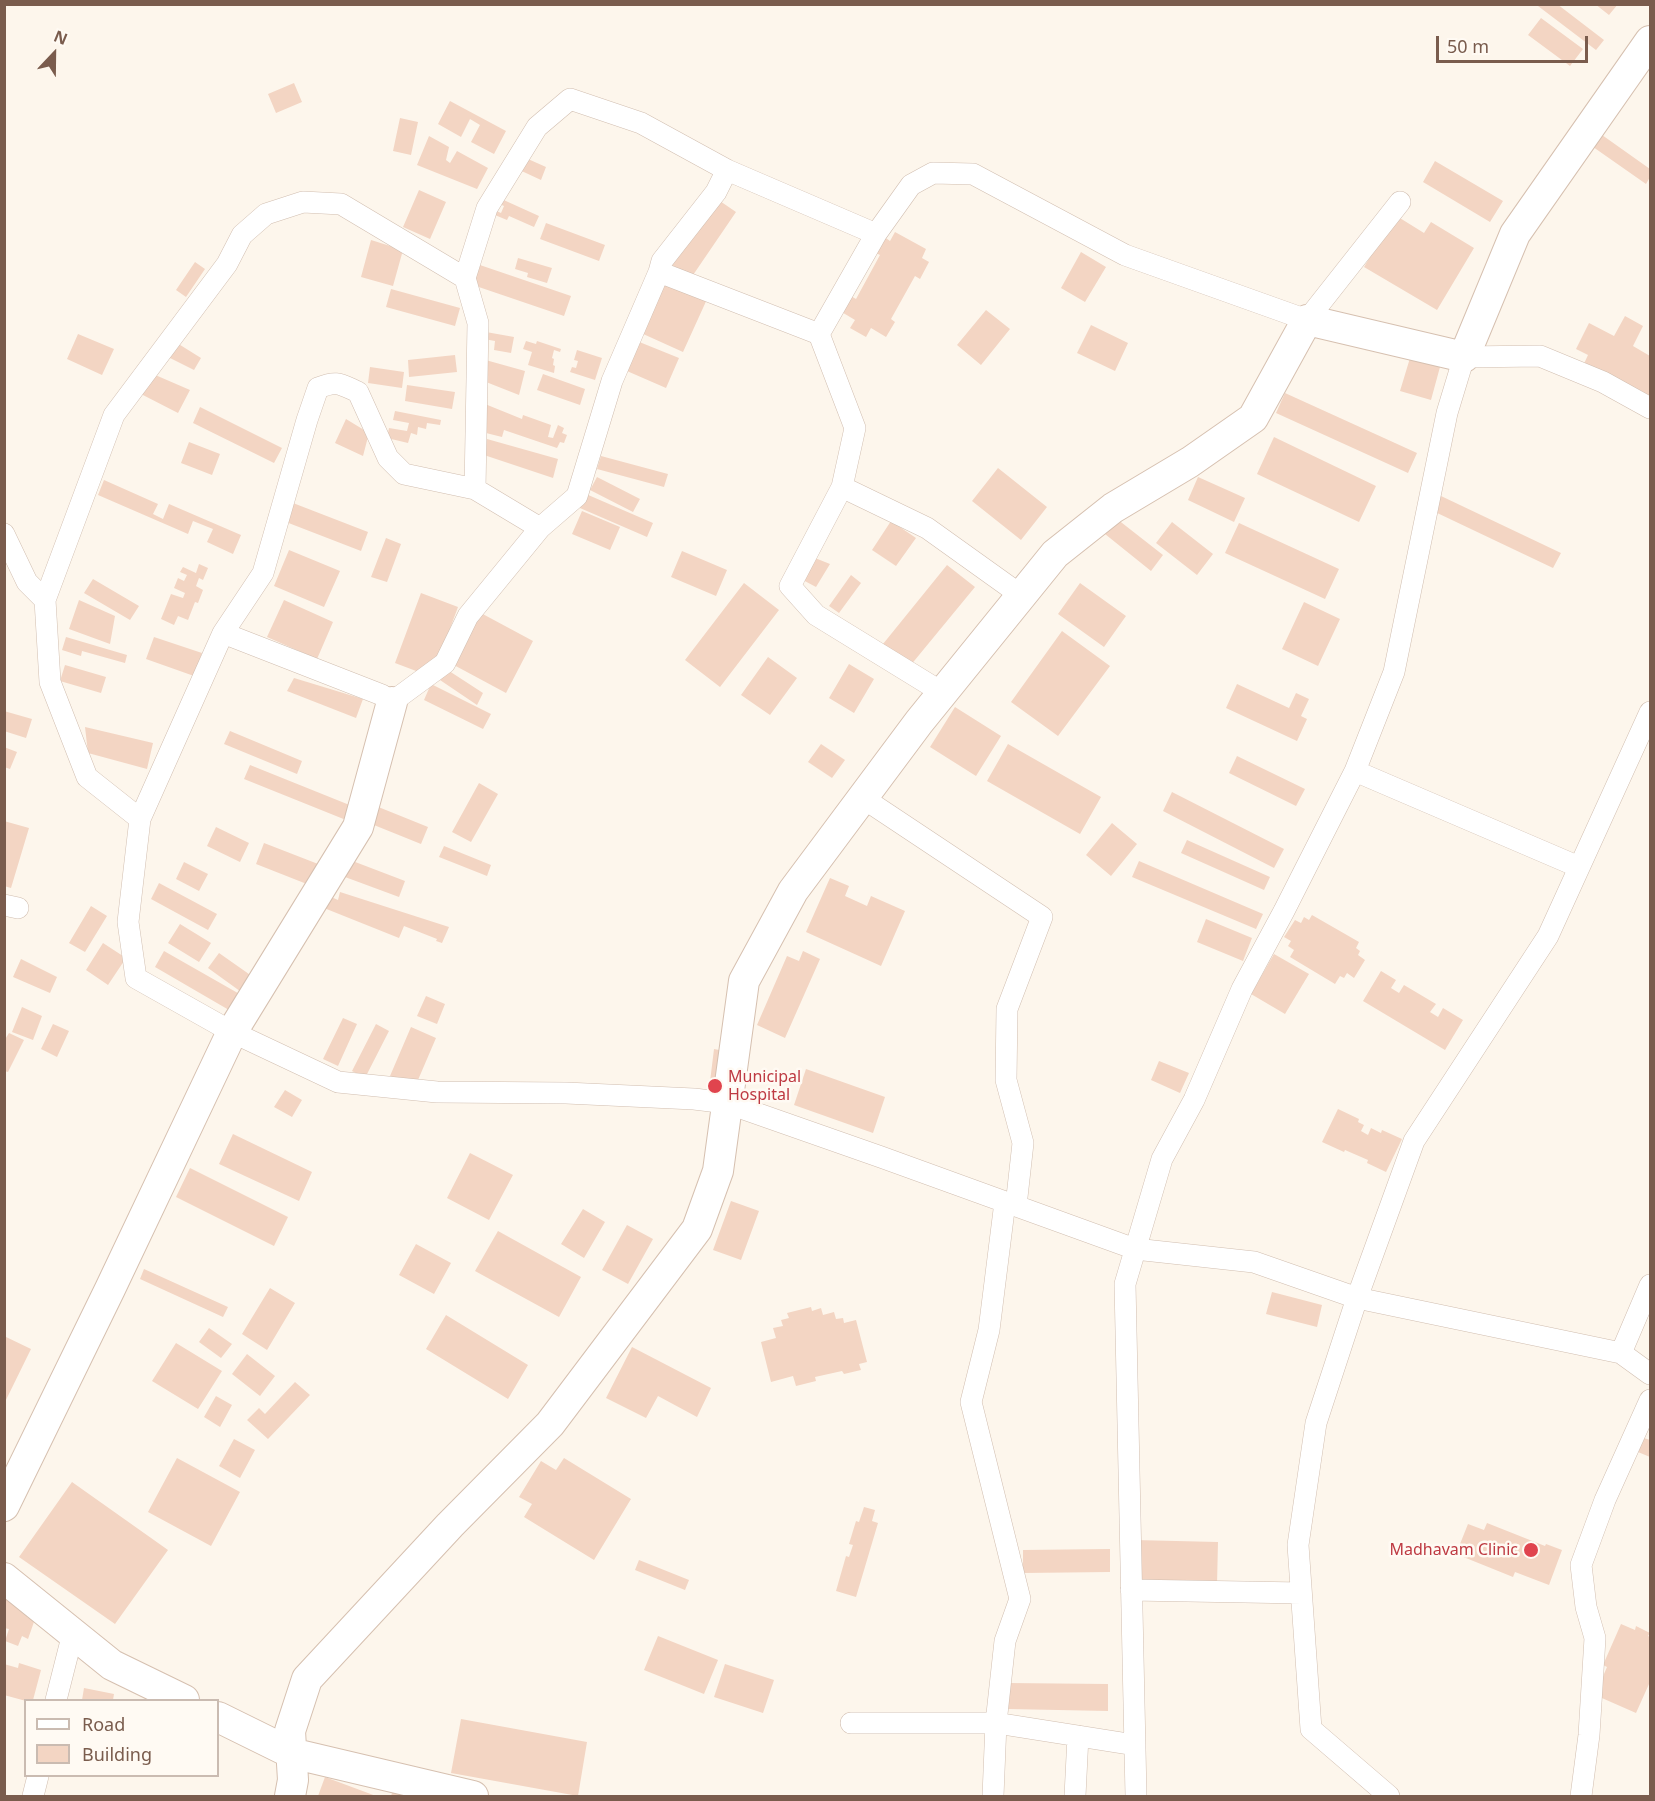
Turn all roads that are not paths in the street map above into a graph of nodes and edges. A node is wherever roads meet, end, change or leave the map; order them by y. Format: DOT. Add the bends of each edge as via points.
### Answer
graph roads {
  1 [pos="1650,40"];
  2 [pos="727,170"];
  3 [pos="1400,202"];
  4 [pos="876,234"];
  5 [pos="659,272"];
  6 [pos="465,278"];
  7 [pos="1307,320"];
  8 [pos="819,333"];
  9 [pos="1464,357"];
  10 [pos="1650,408"];
  11 [pos="843,487"];
  12 [pos="475,489"];
  13 [pos="540,528"];
  14 [pos="4,534"];
  15 [pos="1022,596"];
  16 [pos="45,600"];
  17 [pos="223,633"];
  18 [pos="943,693"];
  19 [pos="392,702"];
  20 [pos="1650,712"];
  21 [pos="1355,771"];
  22 [pos="863,798"];
  23 [pos="140,819"];
  24 [pos="1579,867"];
  25 [pos="232,1032"];
  26 [pos="727,1103"];
  27 [pos="1010,1204"];
  28 [pos="1135,1249"];
  29 [pos="1650,1285"];
  30 [pos="1357,1298"];
  31 [pos="1621,1353"];
  32 [pos="1650,1374"];
  33 [pos="1650,1400"];
  34 [pos="4,1506"];
  35 [pos="4,1578"];
  36 [pos="1131,1590"];
  37 [pos="1301,1593"];
  38 [pos="73,1634"];
  39 [pos="57,1699"];
  40 [pos="180,1699"];
  41 [pos="219,1717"];
  42 [pos="996,1723"];
  43 [pos="851,1724"];
  44 [pos="1078,1736"];
  45 [pos="1135,1745"];
  46 [pos="291,1753"];
  47 [pos="38,1777"];
  48 [pos="33,1797"];
  49 [pos="290,1797"];
  50 [pos="473,1797"];
  51 [pos="993,1797"];
  52 [pos="1075,1797"];
  53 [pos="1136,1797"];
  54 [pos="1389,1797"];
  55 [pos="1581,1797"];
  1 -- 9 [label="street" via="1515,234"];
  2 -- 4 [label="street"];
  2 -- 5 [label="street" via="716,192 662,261"];
  2 -- 6 [label="street" via="641,123 570,99 537,127 487,208"];
  3 -- 7 [label="street"];
  4 -- 7 [label="street" via="911,185 933,173 973,174 1125,255"];
  4 -- 8 [label="street"];
  5 -- 8 [label="street"];
  5 -- 13 [label="street" via="612,381 577,496"];
  6 -- 12 [label="street" via="478,323"];
  6 -- 16 [label="street" via="341,204 303,202 266,214 242,235 227,264 114,415"];
  7 -- 9 [label="street"];
  7 -- 15 [label="street" via="1253,418 1113,508 1055,554"];
  8 -- 11 [label="street" via="855,428"];
  9 -- 10 [label="street" via="1540,357 1604,382"];
  9 -- 21 [label="street" via="1447,413 1394,672"];
  11 -- 15 [label="street" via="927,528"];
  11 -- 18 [label="street" via="790,586 816,615"];
  12 -- 13 [label="street"];
  12 -- 17 [label="street" via="404,474 388,458 358,392 335,382 318,388 263,573"];
  13 -- 19 [label="street" via="468,616 445,663"];
  14 -- 16 [label="street" via="27,582"];
  15 -- 18 [label="street"];
  16 -- 23 [label="street" via="50,682 87,777"];
  17 -- 19 [label="street"];
  17 -- 23 [label="street"];
  18 -- 22 [label="street"];
  19 -- 25 [label="street" via="358,827"];
  20 -- 24 [label="street"];
  21 -- 24 [label="street"];
  21 -- 28 [label="street" via="1242,989 1194,1100 1162,1159"];
  22 -- 26 [label="street" via="793,891 744,981"];
  22 -- 27 [label="street" via="1042,917 1007,1009 1006,1080 1023,1143"];
  23 -- 25 [label="street" via="128,922 136,978"];
  24 -- 30 [label="street" via="1548,936 1414,1141"];
  25 -- 26 [label="street" via="338,1082 436,1092 567,1093"];
  25 -- 34 [label="street"];
  26 -- 27 [label="street"];
  26 -- 46 [label="street" via="718,1171 697,1229 550,1424 307,1679 290,1731"];
  27 -- 28 [label="street"];
  27 -- 42 [label="street" via="989,1330 971,1402 1020,1599 1005,1641"];
  28 -- 30 [label="street" via="1254,1262"];
  28 -- 36 [label="street" via="1125,1284"];
  29 -- 31 [label="street"];
  30 -- 31 [label="street"];
  30 -- 37 [label="street" via="1316,1423 1298,1545"];
  31 -- 32 [label="street"];
  33 -- 55 [label="street" via="1581,1565 1594,1638"];
  35 -- 38 [label="street"];
  36 -- 37 [label="street"];
  36 -- 45 [label="street"];
  37 -- 54 [label="street" via="1311,1729"];
  38 -- 39 [label="street"];
  38 -- 40 [label="street" via="112,1665"];
  41 -- 46 [label="street"];
  42 -- 43 [label="street"];
  42 -- 44 [label="street"];
  42 -- 51 [label="street"];
  44 -- 45 [label="street"];
  44 -- 52 [label="street"];
  45 -- 53 [label="street"];
  46 -- 49 [label="street"];
  46 -- 50 [label="street"];
  47 -- 48 [label="street"];
}
